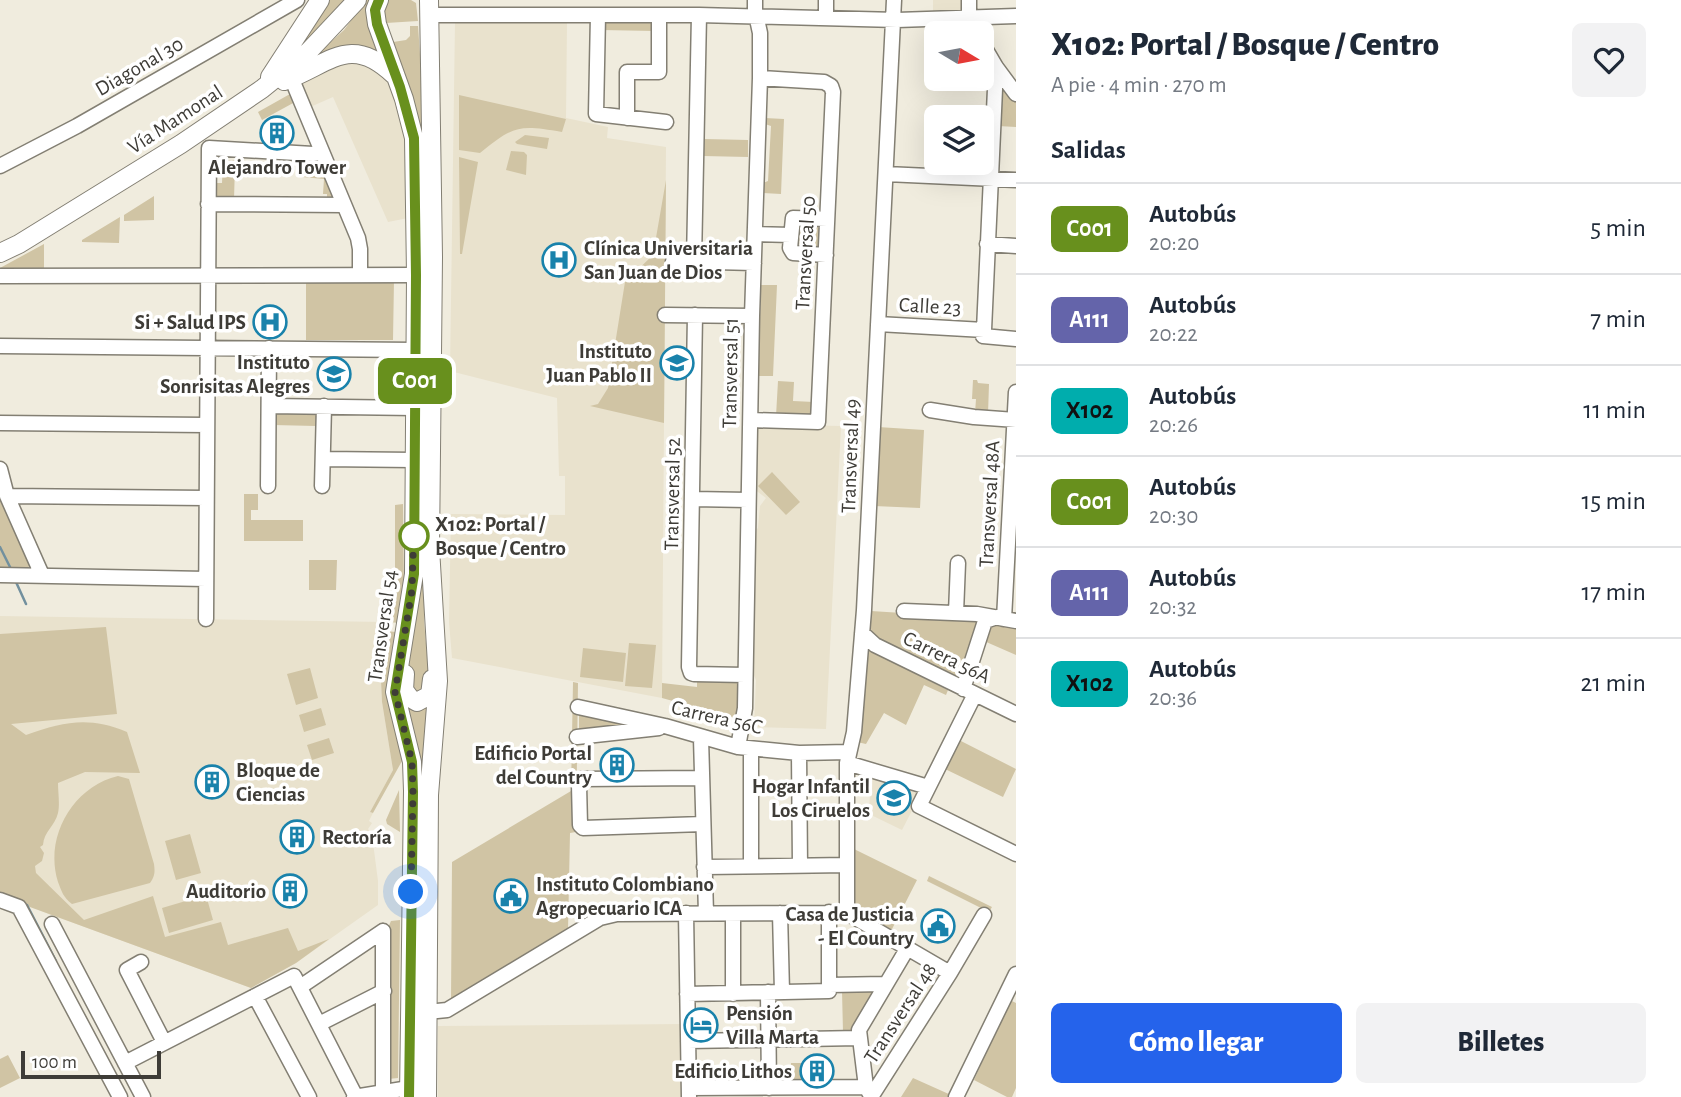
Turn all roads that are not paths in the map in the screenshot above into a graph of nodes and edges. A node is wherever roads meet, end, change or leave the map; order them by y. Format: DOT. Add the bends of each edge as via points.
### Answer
graph roads {
  1 [pos="298,0"];
  2 [pos="320,0"];
  3 [pos="357,0"];
  4 [pos="379,0"];
  5 [pos="522,0"];
  6 [pos="755,0"];
  7 [pos="826,0"];
  8 [pos="894,0"];
  9 [pos="969,0"];
  10 [pos="427,5"];
  11 [pos="683,7"];
  12 [pos="601,10"];
  13 [pos="521,15"];
  14 [pos="659,15"];
  15 [pos="699,15"];
  16 [pos="757,16"];
  17 [pos="969,16"];
  18 [pos="1016,16"];
  19 [pos="826,18"];
  20 [pos="893,20"];
  21 [pos="971,21"];
  22 [pos="994,64"];
  23 [pos="996,67"];
  24 [pos="289,74"];
  25 [pos="397,77"];
  26 [pos="760,78"];
  27 [pos="262,89"];
  28 [pos="1016,94"];
  29 [pos="627,118"];
  30 [pos="666,122"];
  31 [pos="321,152"];
  32 [pos="0,166"];
  33 [pos="886,174"];
  34 [pos="990,179"];
  35 [pos="1016,180"];
  36 [pos="208,204"];
  37 [pos="343,205"];
  38 [pos="827,219"];
  39 [pos="756,233"];
  40 [pos="791,235"];
  41 [pos="987,244"];
  42 [pos="1016,246"];
  43 [pos="0,253"];
  44 [pos="826,255"];
  45 [pos="673,261"];
  46 [pos="694,261"];
  47 [pos="754,263"];
  48 [pos="360,274"];
  49 [pos="208,275"];
  50 [pos="416,275"];
  51 [pos="0,276"];
  52 [pos="665,315"];
  53 [pos="695,315"];
  54 [pos="752,316"];
  55 [pos="878,324"];
  56 [pos="984,330"];
  57 [pos="1016,339"];
  58 [pos="0,346"];
  59 [pos="207,348"];
  60 [pos="269,348"];
  61 [pos="415,350"];
  62 [pos="1016,392"];
  63 [pos="269,407"];
  64 [pos="324,407"];
  65 [pos="415,408"];
  66 [pos="930,410"];
  67 [pos="751,420"];
  68 [pos="1016,420"];
  69 [pos="0,424"];
  70 [pos="206,425"];
  71 [pos="323,459"];
  72 [pos="414,460"];
  73 [pos="0,469"];
  74 [pos="268,486"];
  75 [pos="322,486"];
  76 [pos="7,496"];
  77 [pos="205,498"];
  78 [pos="693,499"];
  79 [pos="748,500"];
  80 [pos="958,563"];
  81 [pos="9,575"];
  82 [pos="42,575"];
  83 [pos="206,579"];
  84 [pos="430,579"];
  85 [pos="412,590"];
  86 [pos="904,611"];
  87 [pos="956,613"];
  88 [pos="1005,619"];
  89 [pos="206,620"];
  90 [pos="862,634"];
  91 [pos="745,675"];
  92 [pos="969,692"];
  93 [pos="578,707"];
  94 [pos="1016,714"];
  95 [pos="665,726"];
  96 [pos="577,737"];
  97 [pos="701,738"];
  98 [pos="745,748"];
  99 [pos="799,753"];
  100 [pos="848,758"];
  101 [pos="702,778"];
  102 [pos="928,787"];
  103 [pos="703,824"];
  104 [pos="1016,854"];
  105 [pos="847,865"];
  106 [pos="751,866"];
  107 [pos="800,866"];
  108 [pos="704,867"];
  109 [pos="0,900"];
  110 [pos="829,912"];
  111 [pos="686,913"];
  112 [pos="706,913"];
  113 [pos="780,913"];
  114 [pos="847,913"];
  115 [pos="733,914"];
  116 [pos="984,915"];
  117 [pos="52,924"];
  118 [pos="907,949"];
  119 [pos="141,962"];
  120 [pos="950,973"];
  121 [pos="1016,974"];
  122 [pos="885,984"];
  123 [pos="829,985"];
  124 [pos="300,987"];
  125 [pos="384,991"];
  126 [pos="775,992"];
  127 [pos="687,994"];
  128 [pos="733,994"];
  129 [pos="255,996"];
  130 [pos="427,1012"];
  131 [pos="319,1024"];
  132 [pos="859,1038"];
  133 [pos="769,1039"];
  134 [pos="688,1041"];
  135 [pos="164,1042"];
  136 [pos="125,1063"];
  137 [pos="769,1088"];
  138 [pos="409,1093"];
  139 [pos="689,1093"];
  140 [pos="381,1094"];
  141 [pos="870,1094"];
  142 [pos="120,1097"];
  143 [pos="143,1097"];
  144 [pos="309,1097"];
  145 [pos="355,1097"];
  146 [pos="427,1097"];
  147 [pos="957,1097"];
  1 -- 32 [label="street, Diagonal 30"];
  2 -- 27 [label="main road"];
  3 -- 24 [label="main road, Vía Mamonal"];
  4 -- 25 [label="main road, Transversal 54" via="376,17"];
  5 -- 13 [label="street"];
  6 -- 16 [label="street, Transversal 51"];
  7 -- 19 [label="street"];
  8 -- 20 [label="street, Transversal 49"];
  9 -- 17 [label="street"];
  10 -- 13 [label="street"];
  10 -- 84 [label="main road, Transversal 54" via="433,257"];
  11 -- 14 [label="street"];
  11 -- 15 [label="street"];
  12 -- 13 [label="street"];
  12 -- 14 [label="street"];
  12 -- 29 [label="street" via="596,114"];
  14 -- 29 [label="street" via="659,72 627,72"];
  15 -- 16 [label="street"];
  15 -- 46 [label="street"];
  16 -- 19 [label="street"];
  16 -- 26 [label="street, Transversal 51"];
  17 -- 18 [label="street"];
  17 -- 20 [label="street"];
  17 -- 21 [label="street"];
  19 -- 20 [label="street"];
  20 -- 33 [label="street, Transversal 49"];
  22 -- 23 [label="street"];
  23 -- 28 [label="street"];
  23 -- 34 [label="street"];
  24 -- 25 [label="main road" via="355,53 381,62"];
  24 -- 27 [label="main road, Vía Mamonal"];
  24 -- 31 [label="street"];
  25 -- 50 [label="main road, Transversal 54" via="414,138"];
  26 -- 38 [label="street, Transversal 50" via="821,81 831,86"];
  26 -- 39 [label="street, Transversal 51"];
  27 -- 43 [label="main road, Vía Mamonal" via="181,144"];
  29 -- 30 [label="street"];
  31 -- 36 [label="street" via="209,148"];
  31 -- 37 [label="street"];
  33 -- 34 [label="street"];
  33 -- 55 [label="street, Transversal 49"];
  34 -- 35 [label="street"];
  34 -- 41 [label="street"];
  36 -- 37 [label="street"];
  36 -- 49 [label="street"];
  37 -- 48 [label="street" via="358,238"];
  38 -- 40 [label="street" via="795,217"];
  38 -- 44 [label="street, Transversal 50"];
  39 -- 40 [label="street"];
  39 -- 47 [label="street, Transversal 51"];
  40 -- 44 [label="street" via="792,252"];
  41 -- 42 [label="street"];
  41 -- 56 [label="street"];
  44 -- 67 [label="street, Transversal 50" via="818,422"];
  45 -- 46 [label="street"];
  46 -- 47 [label="street"];
  47 -- 54 [label="street, Transversal 51"];
  48 -- 49 [label="street"];
  48 -- 50 [label="street"];
  49 -- 51 [label="street"];
  49 -- 59 [label="street"];
  50 -- 61 [label="main road, Transversal 54"];
  52 -- 53 [label="street"];
  53 -- 54 [label="street"];
  53 -- 78 [label="street, Transversal 52"];
  54 -- 67 [label="street, Transversal 51"];
  55 -- 56 [label="street, Calle 23"];
  55 -- 90 [label="street, Transversal 49"];
  56 -- 57 [label="street, Calle 23" via="984,336"];
  58 -- 59 [label="street"];
  59 -- 60 [label="street"];
  59 -- 70 [label="street"];
  60 -- 61 [label="street"];
  60 -- 63 [label="street"];
  61 -- 65 [label="main road, Transversal 54"];
  62 -- 68 [label="street, Transversal 48A"];
  63 -- 64 [label="street"];
  63 -- 74 [label="street"];
  64 -- 65 [label="street"];
  64 -- 71 [label="street"];
  65 -- 72 [label="main road, Transversal 54"];
  66 -- 68 [label="street"];
  67 -- 79 [label="street, Transversal 51"];
  68 -- 88 [label="street, Transversal 48A"];
  69 -- 70 [label="street"];
  70 -- 77 [label="street"];
  71 -- 72 [label="street"];
  71 -- 75 [label="street"];
  72 -- 85 [label="main road, Transversal 54"];
  73 -- 76 [label="street"];
  76 -- 77 [label="street"];
  76 -- 82 [label="street"];
  77 -- 83 [label="street"];
  78 -- 79 [label="street"];
  78 -- 91 [label="street, Transversal 52" via="689,667 691,673"];
  79 -- 91 [label="street, Transversal 51"];
  80 -- 87 [label="street"];
  81 -- 82 [label="street"];
  82 -- 83 [label="street"];
  83 -- 89 [label="street"];
  84 -- 85 [label="main road" via="433,687 428,698 417,702 404,690"];
  84 -- 130 [label="main road, Transversal 54" via="438,696 430,766"];
  85 -- 138 [label="main road, Transversal 54" via="395,692 412,762"];
  86 -- 87 [label="street"];
  87 -- 88 [label="street"];
  88 -- 92 [label="street" via="985,621"];
  90 -- 92 [label="street, Carrera 56A"];
  90 -- 100 [label="street, Transversal 49"];
  91 -- 98 [label="street, Transversal 51"];
  92 -- 94 [label="street, Carrera 56A"];
  92 -- 102 [label="street"];
  93 -- 95 [label="street, Carrera 56C"];
  95 -- 96 [label="street"];
  95 -- 97 [label="street, Carrera 56C"];
  97 -- 98 [label="street, Carrera 56C"];
  97 -- 101 [label="street"];
  98 -- 99 [label="street, Carrera 56C"];
  98 -- 106 [label="street, Transversal 51"];
  99 -- 100 [label="street, Carrera 56C"];
  99 -- 107 [label="street"];
  100 -- 102 [label="street, Carrera 56C"];
  100 -- 105 [label="street, Transversal 49"];
  101 -- 103 [label="street"];
  101 -- 103 [label="street" via="581,779 579,823 583,828"];
  102 -- 104 [label="street" via="919,806"];
  103 -- 108 [label="street"];
  105 -- 107 [label="street"];
  105 -- 114 [label="street, Transversal 49"];
  106 -- 107 [label="street"];
  106 -- 108 [label="street"];
  108 -- 112 [label="street"];
  109 -- 142 [label="street" via="19,907"];
  110 -- 113 [label="street"];
  110 -- 114 [label="street"];
  110 -- 123 [label="street"];
  111 -- 112 [label="street"];
  111 -- 127 [label="street"];
  111 -- 130 [label="street" via="600,918 447,1010"];
  112 -- 115 [label="street"];
  113 -- 115 [label="street"];
  113 -- 126 [label="street"];
  114 -- 118 [label="street"];
  115 -- 128 [label="street"];
  116 -- 120 [label="street, Transversal 48"];
  117 -- 136 [label="street"];
  118 -- 120 [label="street"];
  118 -- 122 [label="street"];
  119 -- 135 [label="street" via="127,970"];
  120 -- 141 [label="street, Transversal 48"];
  121 -- 147 [label="street"];
  122 -- 123 [label="street"];
  122 -- 132 [label="street" via="862,1022"];
  123 -- 126 [label="street" via="829,991"];
  124 -- 125 [label="street" via="383,931"];
  124 -- 129 [label="street" via="294,976"];
  124 -- 131 [label="street"];
  125 -- 131 [label="street"];
  125 -- 140 [label="street"];
  126 -- 128 [label="street"];
  126 -- 133 [label="street"];
  127 -- 128 [label="street"];
  127 -- 134 [label="street"];
  129 -- 135 [label="street"];
  129 -- 144 [label="street"];
  130 -- 146 [label="main road, Transversal 54"];
  131 -- 145 [label="street"];
  132 -- 133 [label="street"];
  132 -- 141 [label="street"];
  133 -- 134 [label="street"];
  133 -- 137 [label="street"];
  134 -- 139 [label="street"];
  135 -- 136 [label="street"];
  136 -- 143 [label="street"];
  137 -- 139 [label="street"];
  137 -- 141 [label="street"];
  138 -- 140 [label="street"];
  140 -- 145 [label="street"];
}
